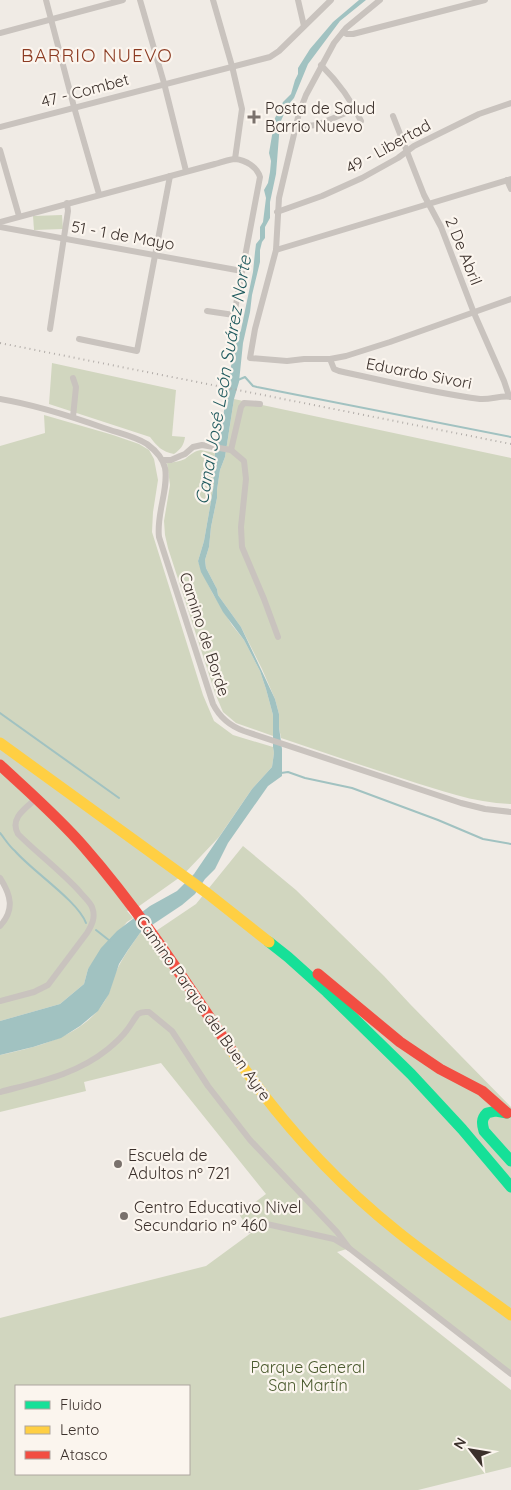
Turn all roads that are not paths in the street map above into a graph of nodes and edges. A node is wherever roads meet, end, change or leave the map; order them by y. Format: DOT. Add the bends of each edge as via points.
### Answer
graph roads {
  1 [pos="46,0"];
  2 [pos="123,0"];
  3 [pos="140,0"];
  4 [pos="213,0"];
  5 [pos="298,0"];
  6 [pos="331,0"];
  7 [pos="380,0"];
  8 [pos="485,0"];
  9 [pos="51,19"];
  10 [pos="304,26"];
  11 [pos="343,32"];
  12 [pos="0,33"];
  13 [pos="321,65"];
  14 [pos="232,66"];
  15 [pos="164,83"];
  16 [pos="511,103"];
  17 [pos="74,106"];
  18 [pos="356,109"];
  19 [pos="393,116"];
  20 [pos="361,121"];
  21 [pos="0,127"];
  22 [pos="294,127"];
  23 [pos="0,150"];
  24 [pos="407,151"];
  25 [pos="235,159"];
  26 [pos="186,171"];
  27 [pos="170,176"];
  28 [pos="509,179"];
  29 [pos="511,189"];
  30 [pos="99,194"];
  31 [pos="67,204"];
  32 [pos="429,204"];
  33 [pos="277,212"];
  34 [pos="18,216"];
  35 [pos="0,222"];
  36 [pos="0,227"];
  37 [pos="64,238"];
  38 [pos="276,250"];
  39 [pos="155,256"];
  40 [pos="242,271"];
  41 [pos="511,299"];
  42 [pos="206,311"];
  43 [pos="474,313"];
  44 [pos="50,329"];
  45 [pos="79,339"];
  46 [pos="330,359"];
  47 [pos="73,378"];
  48 [pos="510,396"];
  49 [pos="0,399"];
  50 [pos="260,404"];
  51 [pos="73,417"];
  52 [pos="230,450"];
  53 [pos="163,460"];
  54 [pos="278,637"];
  55 [pos="0,743"];
  56 [pos="0,765"];
  57 [pos="37,798"];
  58 [pos="511,812"];
  59 [pos="0,878"];
  60 [pos="0,926"];
  61 [pos="273,944"];
  62 [pos="0,1001"];
  63 [pos="0,1092"];
  64 [pos="511,1162"];
  65 [pos="511,1187"];
  66 [pos="249,1230"];
  67 [pos="349,1248"];
  68 [pos="511,1314"];
  69 [pos="511,1374"];
  1 -- 9 [label="street"];
  2 -- 9 [label="street"];
  3 -- 15 [label="street"];
  4 -- 14 [label="street"];
  5 -- 10 [label="street"];
  6 -- 10 [label="street, 47 - Combet"];
  7 -- 11 [label="street"];
  8 -- 11 [label="street" via="353,34"];
  9 -- 12 [label="street"];
  9 -- 17 [label="street"];
  10 -- 14 [label="street, 47 - Combet" via="275,55"];
  11 -- 13 [label="street"];
  13 -- 18 [label="street"];
  13 -- 22 [label="street"];
  14 -- 15 [label="street, 47 - Combet"];
  14 -- 25 [label="street" via="242,109"];
  15 -- 17 [label="street, 47 - Combet"];
  15 -- 26 [label="street"];
  16 -- 24 [label="street, 49 - Libertad" via="479,114"];
  17 -- 21 [label="street, 47 - Combet"];
  17 -- 30 [label="street"];
  18 -- 20 [label="street"];
  18 -- 22 [label="street" via="317,126"];
  19 -- 24 [label="street, 2 De Abril"];
  22 -- 33 [label="street"];
  23 -- 34 [label="street"];
  24 -- 32 [label="street, 2 De Abril"];
  24 -- 33 [label="street, 49 - Libertad" via="362,178"];
  25 -- 26 [label="street"];
  25 -- 40 [label="street" via="253,166 260,177"];
  26 -- 27 [label="street"];
  27 -- 30 [label="street"];
  27 -- 39 [label="street"];
  28 -- 29 [label="street"];
  28 -- 32 [label="street"];
  30 -- 31 [label="street"];
  31 -- 34 [label="street"];
  31 -- 37 [label="street"];
  32 -- 38 [label="street"];
  32 -- 43 [label="street, 2 De Abril" via="441,226"];
  33 -- 38 [label="street"];
  34 -- 35 [label="street"];
  36 -- 37 [label="street, 51 - 1 de Mayo"];
  37 -- 39 [label="street, 51 - 1 de Mayo"];
  37 -- 44 [label="street"];
  38 -- 46 [label="street" via="250,358 287,361"];
  39 -- 40 [label="street, 51 - 1 de Mayo"];
  39 -- 45 [label="street" via="137,351"];
  40 -- 42 [label="street" via="234,315"];
  41 -- 43 [label="street"];
  43 -- 46 [label="street"];
  43 -- 48 [label="street, 2 De Abril"];
  46 -- 48 [label="street, Eduardo Sivori" via="334,369 339,371 439,392 482,399"];
  47 -- 51 [label="street" via="76,387"];
  49 -- 51 [label="street"];
  50 -- 52 [label="street" via="244,403 241,407"];
  51 -- 53 [label="street" via="140,440"];
  52 -- 53 [label="street" via="197,445 185,454"];
  52 -- 54 [label="street" via="244,461 246,472 242,547"];
  53 -- 58 [label="street, Camino de Borde" via="166,481 159,537 213,704 221,716 244,732 461,803"];
  55 -- 61 [label="highway"];
  56 -- 57 [label="highway, Camino Parque del Buen Ayre"];
  57 -- 62 [label="street" via="16,818 16,830 84,895 94,919 48,985 38,991"];
  57 -- 68 [label="highway, Camino Parque del Buen Ayre" via="85,848 153,932 249,1076 312,1152 398,1232"];
  59 -- 60 [label="street" via="11,905"];
  61 -- 64 [label="highway" via="308,965 415,1053 494,1101 507,1113 490,1111 485,1115 482,1126"];
  61 -- 65 [label="highway" via="411,1074"];
  63 -- 67 [label="street" via="77,1069 108,1049 139,1014 150,1012 172,1031 208,1086 250,1140"];
  66 -- 67 [label="street" via="262,1223 334,1239"];
  67 -- 69 [label="street"];
}
